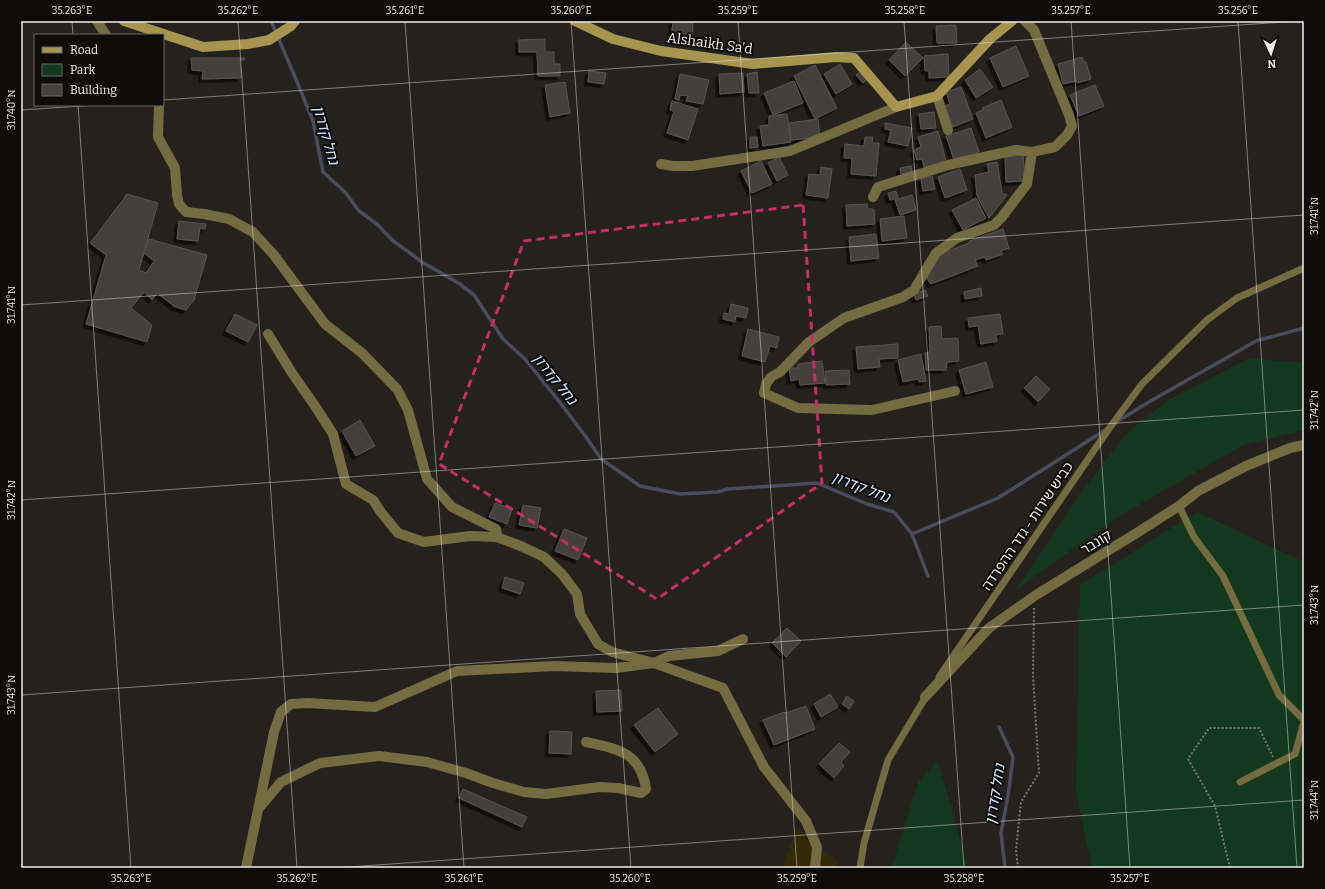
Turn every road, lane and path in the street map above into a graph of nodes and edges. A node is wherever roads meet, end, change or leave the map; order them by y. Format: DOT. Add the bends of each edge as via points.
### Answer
graph roads {
  1 [pos="97,21"];
  2 [pos="124,21"];
  3 [pos="575,21"];
  4 [pos="1012,21"];
  5 [pos="1025,21"];
  6 [pos="293,23"];
  7 [pos="105,34"];
  8 [pos="937,96"];
  9 [pos="159,106"];
  10 [pos="896,107"];
  11 [pos="948,130"];
  12 [pos="1032,152"];
  13 [pos="661,164"];
  14 [pos="873,197"];
  15 [pos="1304,268"];
  16 [pos="268,334"];
  17 [pos="955,391"];
  18 [pos="1304,445"];
  19 [pos="1179,506"];
  20 [pos="497,537"];
  21 [pos="1036,595"];
  22 [pos="744,639"];
  23 [pos="654,663"];
  24 [pos="925,697"];
  25 [pos="1304,721"];
  26 [pos="586,742"];
  27 [pos="1276,764"];
  28 [pos="1240,782"];
  29 [pos="258,809"];
  30 [pos="246,868"];
  31 [pos="815,868"];
  32 [pos="860,868"];
  33 [pos="1018,868"];
  34 [pos="1230,868"];
  1 -- 7 [label="street"];
  2 -- 6 [label="street" via="203,46 248,44 268,40"];
  3 -- 10 [label="street, Alshaikh Sa'd" via="613,39 661,51 753,64 836,57 854,58"];
  4 -- 8 [label="street" via="990,39"];
  5 -- 12 [label="street" via="1034,30 1072,126 1055,147"];
  8 -- 10 [label="street"];
  8 -- 11 [label="street"];
  9 -- 20 [label="street" via="158,137 172,161 179,204 186,212 229,219 253,232 274,255 325,324 362,353 397,389 408,410 427,479 452,507 496,529"];
  10 -- 13 [label="street" via="790,151 692,166"];
  12 -- 14 [label="street" via="1016,150 948,165 878,187"];
  12 -- 17 [label="street" via="1028,184 1002,217 994,224 957,238 936,253 914,290 903,297 844,318 809,342 785,368 771,377 764,393 798,408 872,410"];
  15 -- 24 [label="lane, כביש שירות - גדר ההפרדה" via="1237,298 1207,320 1142,384"];
  16 -- 20 [label="street" via="333,434 346,484 374,500 398,533 424,542 470,536"];
  18 -- 19 [label="street, קונבר" via="1246,466 1198,492"];
  19 -- 21 [label="street, קונבר"];
  19 -- 25 [label="lane" via="1194,537 1222,576 1279,696"];
  20 -- 23 [label="street" via="544,556 562,574 577,594 580,614 598,644 612,652"];
  21 -- 24 [label="street, קונבר" via="989,628"];
  21 -- 33 [label="path" via="1033,676 1039,773 1021,802 1016,850"];
  22 -- 23 [label="street" via="718,651 669,656"];
  23 -- 29 [label="street" via="616,668 554,666 457,671 375,707 291,704 281,712 274,732"];
  23 -- 31 [label="street" via="723,688 764,767 806,821 817,847"];
  24 -- 32 [label="lane, כביש שירות - גדר ההפרדה" via="888,760 864,843"];
  25 -- 27 [label="lane" via="1295,754"];
  26 -- 29 [label="street" via="626,753 637,765 646,788 641,793 600,787 546,794 524,792 427,762 379,756 320,763 281,782"];
  27 -- 28 [label="lane"];
  27 -- 34 [label="path" via="1259,728 1209,728 1188,759 1215,806"];
  29 -- 30 [label="street"];
}
